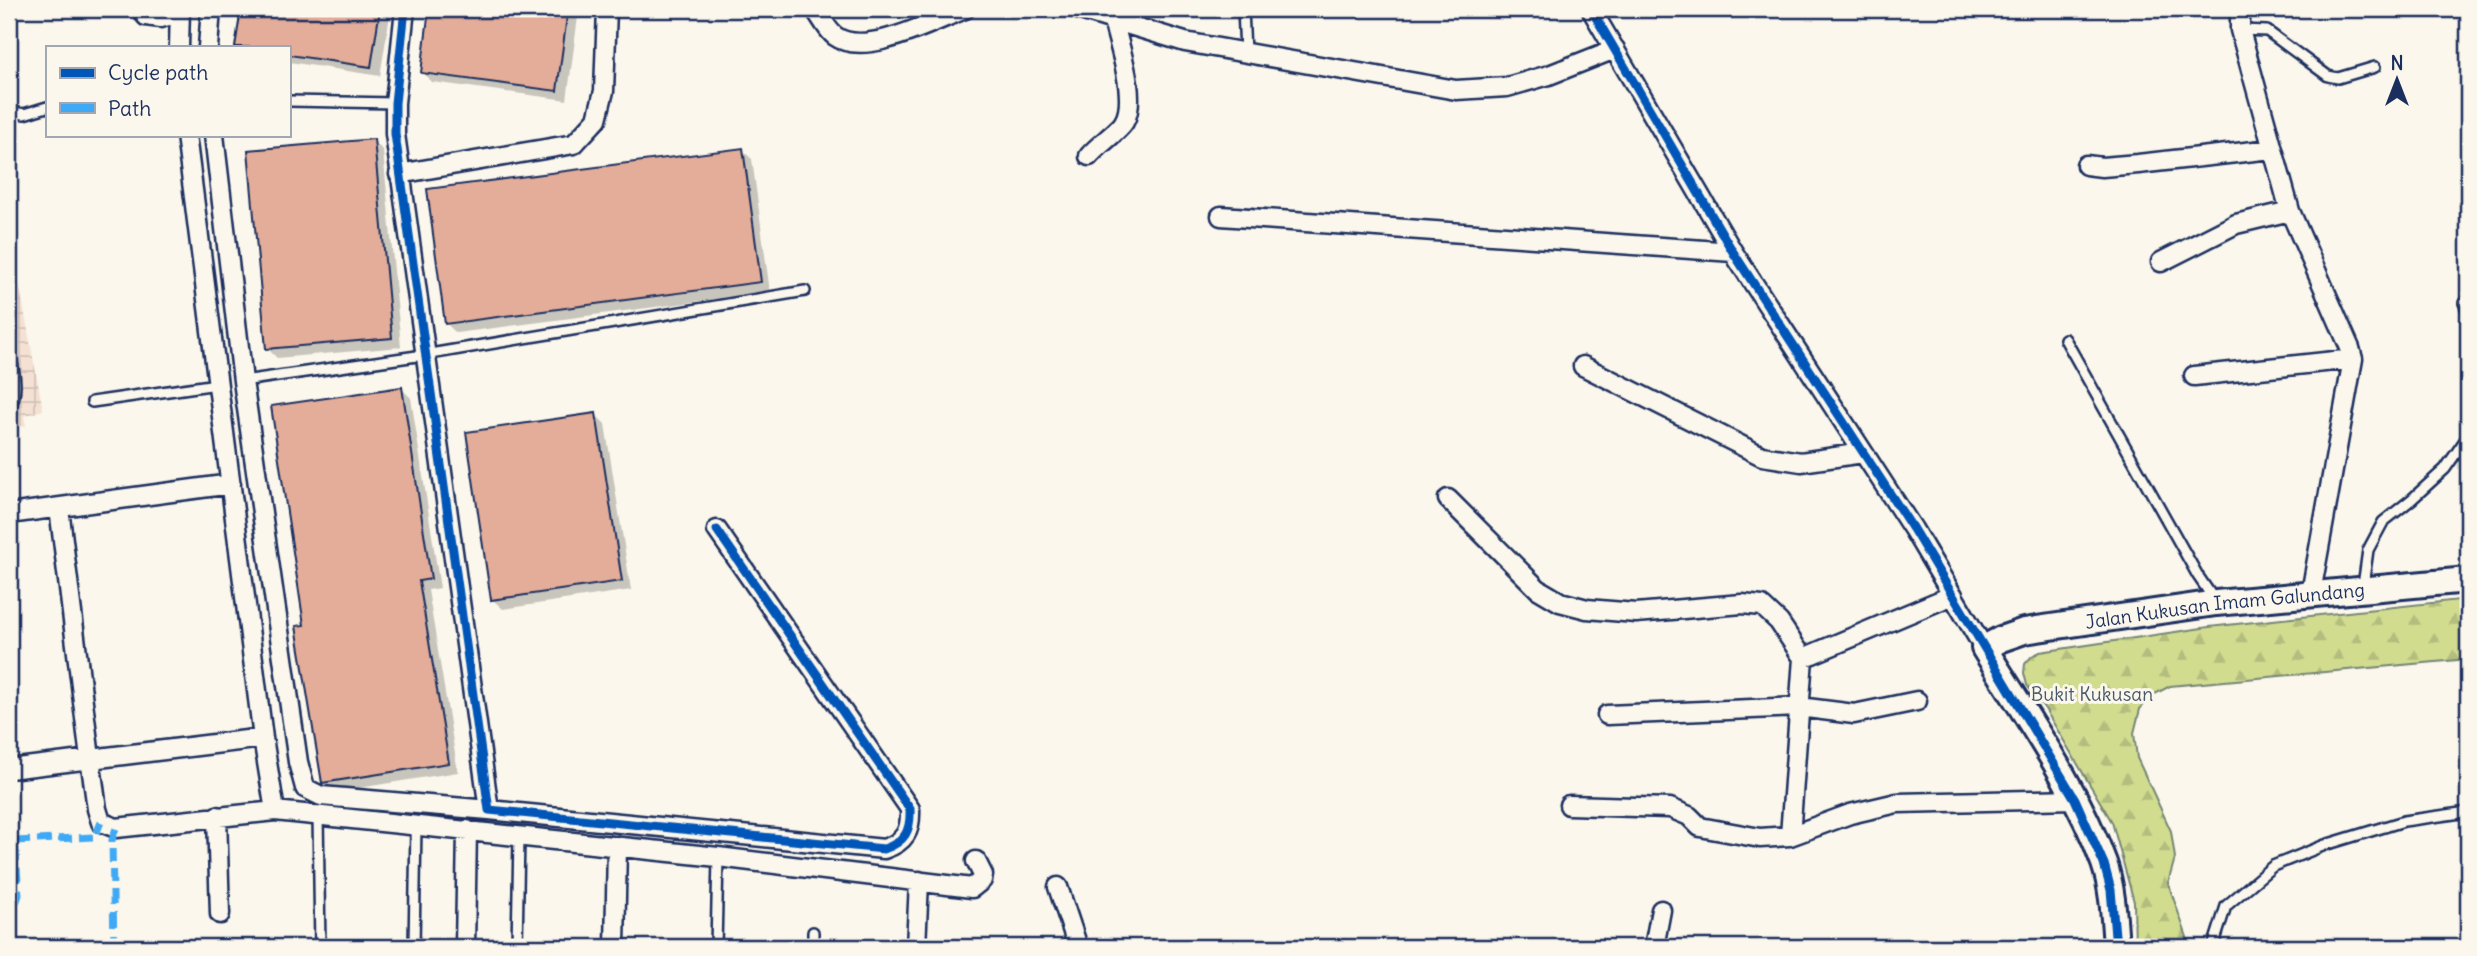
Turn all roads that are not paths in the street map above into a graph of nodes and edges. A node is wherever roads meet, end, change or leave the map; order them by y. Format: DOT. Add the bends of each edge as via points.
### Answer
graph roads {
  1 [pos="141,9"];
  2 [pos="211,9"];
  3 [pos="405,9"];
  4 [pos="607,9"];
  5 [pos="816,9"];
  6 [pos="965,9"];
  7 [pos="1077,9"];
  8 [pos="1243,9"];
  9 [pos="1591,9"];
  10 [pos="2240,9"];
  11 [pos="180,11"];
  12 [pos="933,14"];
  13 [pos="1113,20"];
  14 [pos="2240,30"];
  15 [pos="179,46"];
  16 [pos="208,46"];
  17 [pos="1615,49"];
  18 [pos="1245,54"];
  19 [pos="2375,68"];
  20 [pos="290,101"];
  21 [pos="395,103"];
  22 [pos="46,107"];
  23 [pos="9,111"];
  24 [pos="186,136"];
  25 [pos="214,136"];
  26 [pos="2272,149"];
  27 [pos="1089,156"];
  28 [pos="2085,165"];
  29 [pos="400,174"];
  30 [pos="2290,211"];
  31 [pos="1221,216"];
  32 [pos="1733,252"];
  33 [pos="2161,262"];
  34 [pos="805,291"];
  35 [pos="2065,339"];
  36 [pos="9,346"];
  37 [pos="424,355"];
  38 [pos="2353,359"];
  39 [pos="1583,366"];
  40 [pos="2194,376"];
  41 [pos="243,382"];
  42 [pos="217,384"];
  43 [pos="92,401"];
  44 [pos="9,410"];
  45 [pos="2468,436"];
  46 [pos="1863,453"];
  47 [pos="231,484"];
  48 [pos="1448,499"];
  49 [pos="59,508"];
  50 [pos="9,514"];
  51 [pos="717,530"];
  52 [pos="2468,580"];
  53 [pos="2363,588"];
  54 [pos="2311,593"];
  55 [pos="1953,595"];
  56 [pos="2216,603"];
  57 [pos="1984,648"];
  58 [pos="1803,658"];
  59 [pos="1917,701"];
  60 [pos="1799,707"];
  61 [pos="1607,715"];
  62 [pos="263,738"];
  63 [pos="90,758"];
  64 [pos="9,769"];
  65 [pos="2075,799"];
  66 [pos="1569,805"];
  67 [pos="489,810"];
  68 [pos="275,811"];
  69 [pos="2468,811"];
  70 [pos="318,815"];
  71 [pos="218,816"];
  72 [pos="416,825"];
  73 [pos="467,830"];
  74 [pos="519,836"];
  75 [pos="1790,836"];
  76 [pos="617,846"];
  77 [pos="718,857"];
  78 [pos="976,861"];
  79 [pos="919,881"];
  80 [pos="1058,887"];
  81 [pos="1661,910"];
  82 [pos="220,914"];
  83 [pos="813,932"];
  84 [pos="320,947"];
  85 [pos="414,947"];
  86 [pos="465,947"];
  87 [pos="517,947"];
  88 [pos="615,947"];
  89 [pos="716,947"];
  90 [pos="813,947"];
  91 [pos="916,947"];
  92 [pos="1078,947"];
  93 [pos="1654,947"];
  94 [pos="2116,947"];
  95 [pos="2213,947"];
  1 -- 11 [label="street" via="146,16 161,18"];
  2 -- 16 [label="street"];
  3 -- 21 [label="street"];
  4 -- 29 [label="street" via="604,91 597,119 574,144"];
  5 -- 12 [label="street" via="834,35 855,44 876,43"];
  6 -- 12 [label="street"];
  7 -- 13 [label="street"];
  8 -- 18 [label="lane"];
  9 -- 17 [label="street"];
  10 -- 14 [label="street"];
  11 -- 15 [label="street"];
  13 -- 18 [label="street"];
  13 -- 27 [label="street" via="1130,107 1124,124"];
  14 -- 19 [label="lane" via="2267,31 2328,76"];
  14 -- 26 [label="street"];
  17 -- 18 [label="street" via="1507,87 1456,90"];
  17 -- 32 [label="street"];
  20 -- 21 [label="lane"];
  21 -- 29 [label="street"];
  22 -- 23 [label="lane" via="23,114"];
  24 -- 42 [label="street"];
  25 -- 41 [label="street"];
  26 -- 28 [label="street" via="2138,164"];
  26 -- 30 [label="street"];
  29 -- 37 [label="street"];
  30 -- 33 [label="street" via="2236,224"];
  30 -- 38 [label="street"];
  31 -- 32 [label="street"];
  32 -- 46 [label="street"];
  34 -- 37 [label="lane"];
  35 -- 56 [label="lane"];
  36 -- 44 [label="lane" via="16,381"];
  37 -- 41 [label="lane"];
  37 -- 67 [label="street"];
  38 -- 40 [label="street"];
  38 -- 54 [label="street"];
  39 -- 46 [label="street" via="1762,456 1801,462"];
  41 -- 67 [label="street" via="305,788 321,796"];
  42 -- 43 [label="lane"];
  42 -- 47 [label="street"];
  45 -- 53 [label="lane" via="2445,469 2383,522 2368,550"];
  46 -- 55 [label="street"];
  47 -- 49 [label="street"];
  47 -- 62 [label="street"];
  48 -- 58 [label="street" via="1538,589 1560,602 1636,613 1762,606"];
  49 -- 50 [label="street"];
  49 -- 63 [label="street"];
  51 -- 67 [label="street" via="910,809 906,836 884,849"];
  52 -- 53 [label="street, Jalan Kukusan Imam Galundang"];
  53 -- 54 [label="street, Jalan Kukusan Imam Galundang"];
  54 -- 56 [label="street, Jalan Kukusan Imam Galundang"];
  55 -- 57 [label="street"];
  55 -- 58 [label="street"];
  56 -- 57 [label="street, Jalan Kukusan Imam Galundang" via="2024,631"];
  57 -- 65 [label="street"];
  58 -- 60 [label="street"];
  59 -- 60 [label="street" via="1854,714"];
  60 -- 61 [label="street"];
  60 -- 75 [label="street"];
  62 -- 63 [label="street"];
  62 -- 68 [label="street"];
  63 -- 64 [label="street"];
  63 -- 71 [label="street" via="101,822 116,828"];
  65 -- 75 [label="street" via="1897,803"];
  65 -- 94 [label="street" via="2104,864"];
  66 -- 75 [label="street" via="1670,808 1700,827 1760,838"];
  68 -- 70 [label="street"];
  68 -- 71 [label="street"];
  69 -- 95 [label="lane" via="2404,821 2273,866 2226,906"];
  70 -- 72 [label="street"];
  70 -- 84 [label="lane"];
  71 -- 82 [label="street"];
  72 -- 73 [label="street"];
  72 -- 85 [label="lane"];
  73 -- 74 [label="street"];
  73 -- 86 [label="street"];
  74 -- 76 [label="street"];
  74 -- 87 [label="lane"];
  76 -- 77 [label="street"];
  76 -- 88 [label="street"];
  77 -- 79 [label="street"];
  77 -- 89 [label="lane"];
  78 -- 79 [label="street" via="983,875 972,888"];
  79 -- 91 [label="street"];
  80 -- 92 [label="street"];
  81 -- 93 [label="street"];
  83 -- 90 [label="lane"];
}
